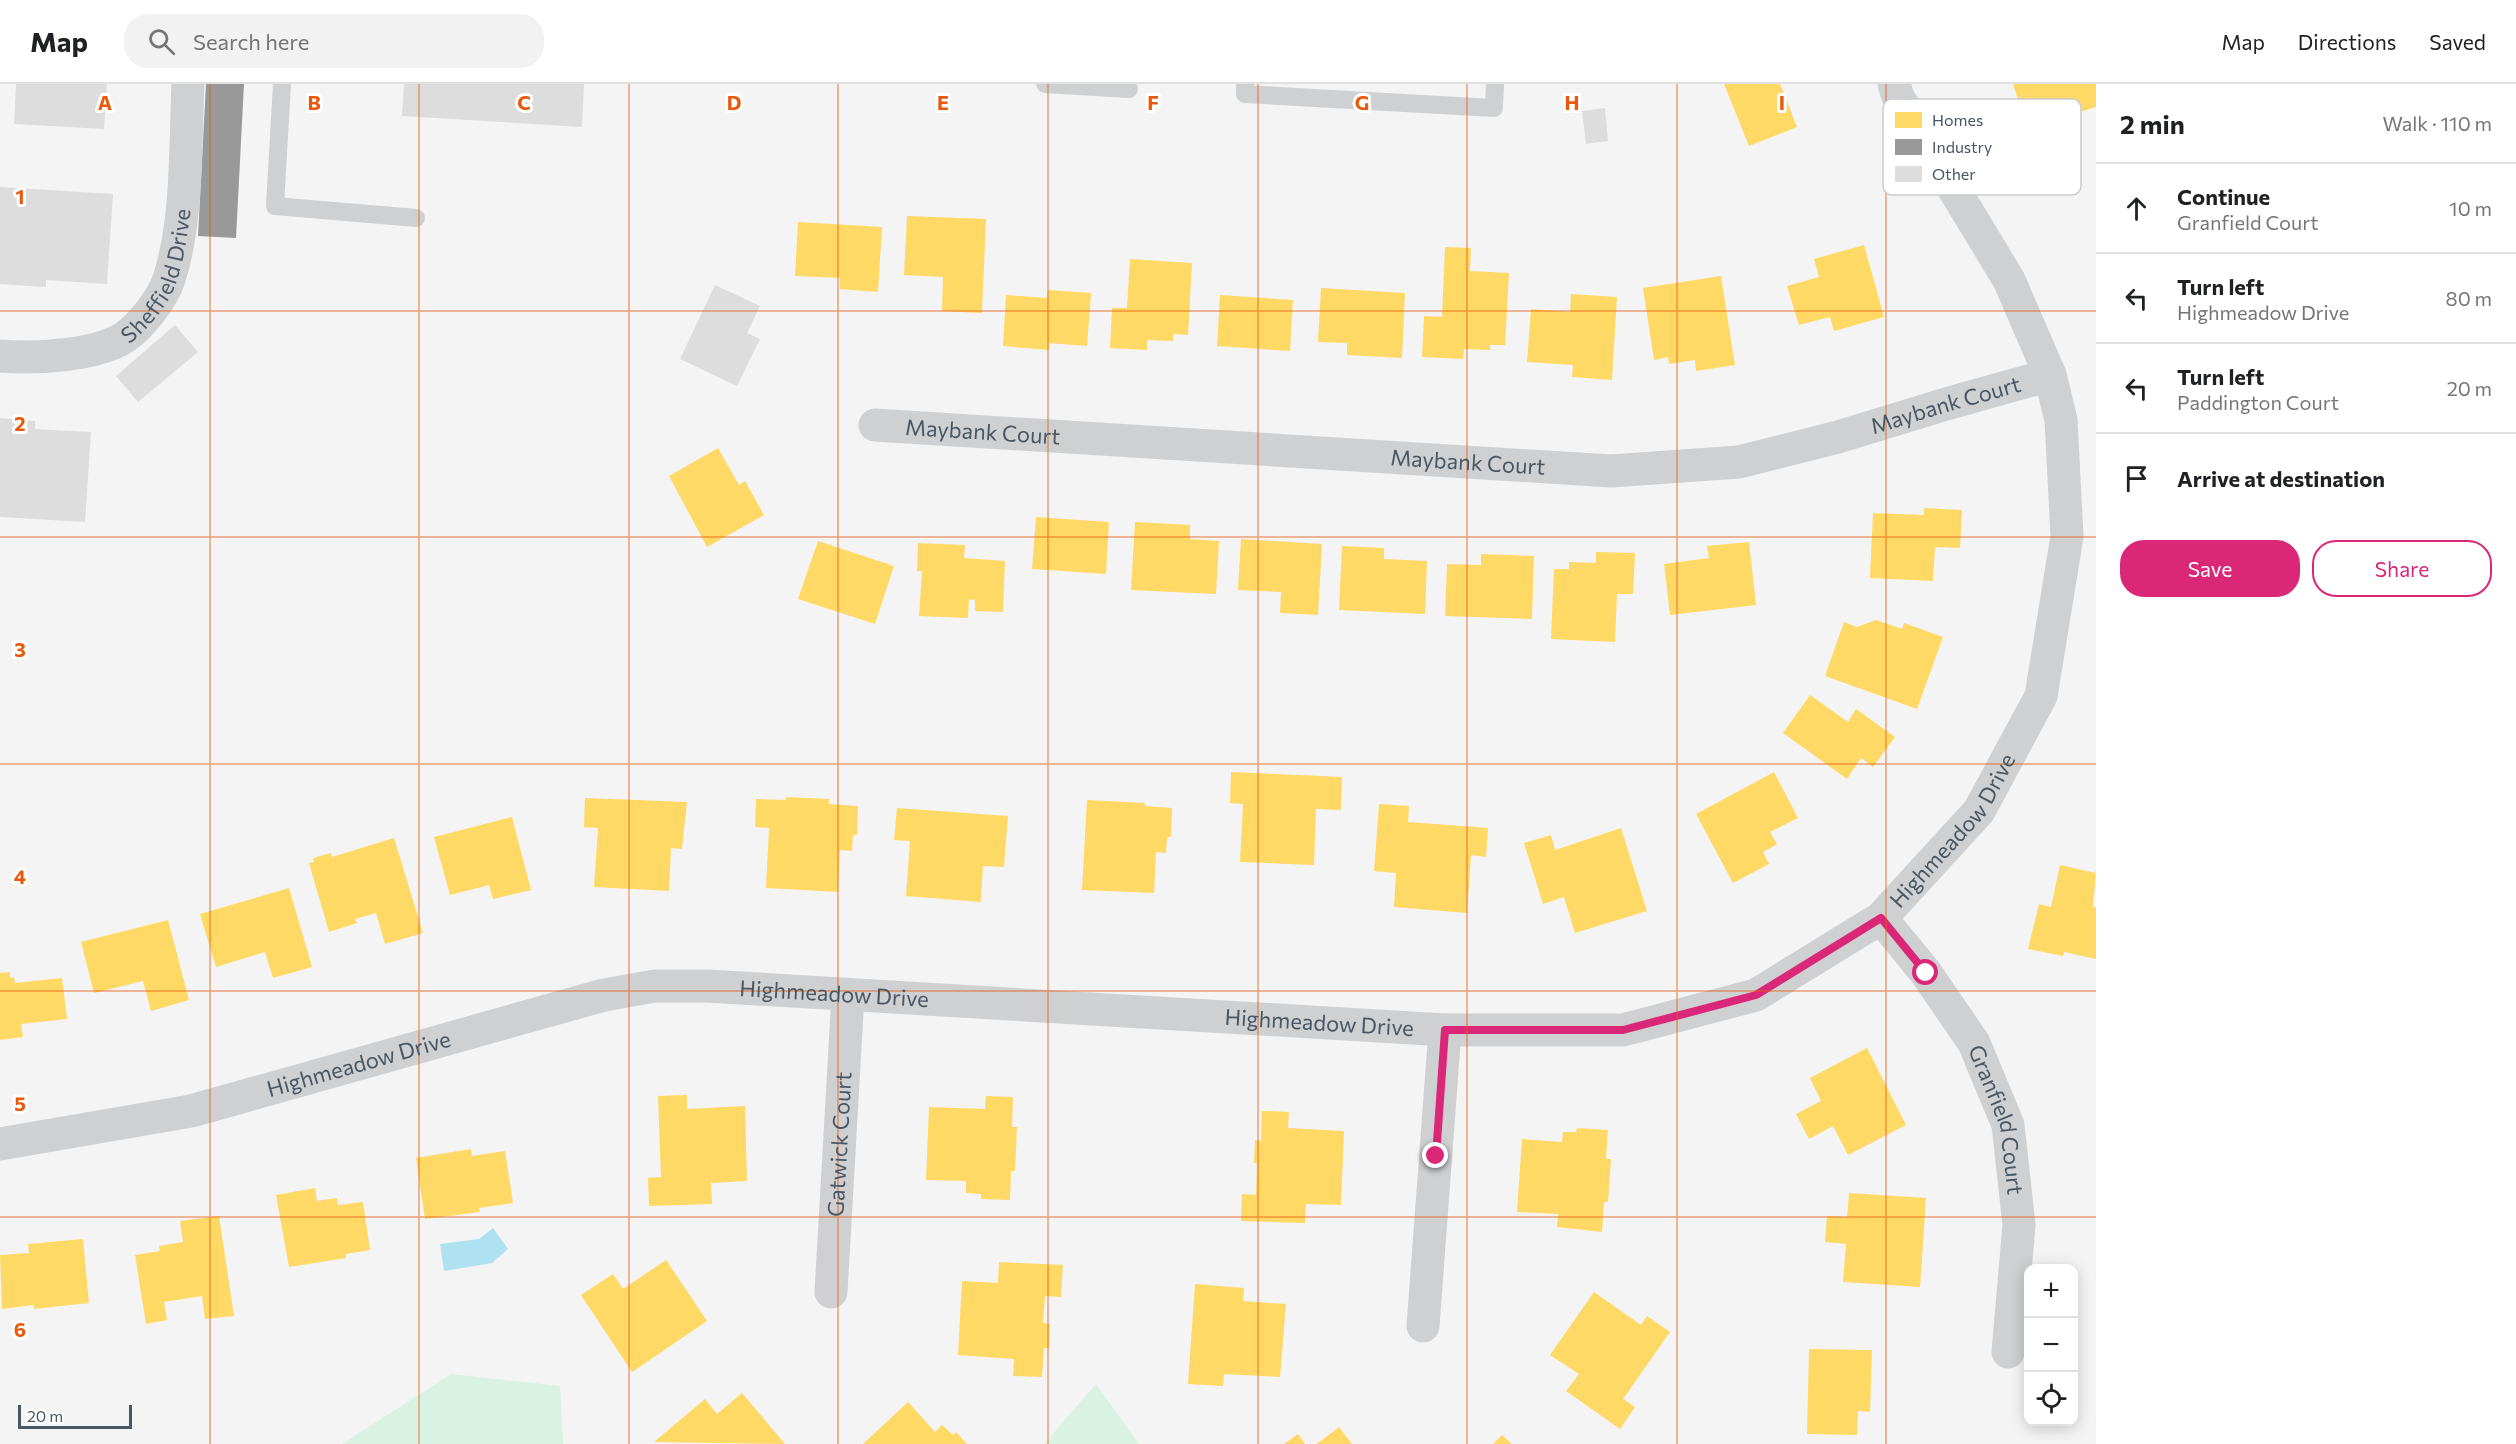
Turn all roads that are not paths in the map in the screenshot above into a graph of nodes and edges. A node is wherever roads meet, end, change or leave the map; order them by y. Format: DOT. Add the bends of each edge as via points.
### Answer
graph roads {
  1 [pos="188,84"];
  2 [pos="282,84"];
  3 [pos="1045,84"];
  4 [pos="1245,84"];
  5 [pos="1495,84"];
  6 [pos="1894,84"];
  7 [pos="1129,89"];
  8 [pos="1899,99"];
  9 [pos="1957,195"];
  10 [pos="416,218"];
  11 [pos="0,356"];
  12 [pos="2050,375"];
  13 [pos="875,425"];
  14 [pos="1881,918"];
  15 [pos="848,995"];
  16 [pos="1445,1030"];
  17 [pos="0,1144"];
  18 [pos="831,1292"];
  19 [pos="1423,1326"];
  20 [pos="2008,1352"];
  1 -- 11 [label="street, Sheffield Drive" via="177,242 168,281 147,316 125,337 97,349 24,358"];
  2 -- 10 [label="lane" via="275,206"];
  3 -- 7 [label="lane"];
  4 -- 5 [label="lane" via="1245,94 1494,108"];
  6 -- 8 [label="street, Highmeadow Drive"];
  9 -- 12 [label="street, Highmeadow Drive" via="2009,280"];
  12 -- 13 [label="street, Maybank Court" via="1838,438 1738,462 1611,471"];
  12 -- 14 [label="street, Highmeadow Drive" via="2061,420 2067,536 2040,696 1979,811"];
  14 -- 16 [label="street, Highmeadow Drive" via="1756,995 1623,1030"];
  14 -- 20 [label="street, Granfield Court" via="1926,973 1974,1043 2008,1125 2019,1225"];
  15 -- 16 [label="street, Highmeadow Drive"];
  15 -- 17 [label="street, Highmeadow Drive" via="707,986 655,986 614,993 191,1111"];
  15 -- 18 [label="street, Gatwick Court"];
  16 -- 19 [label="street"];
}
